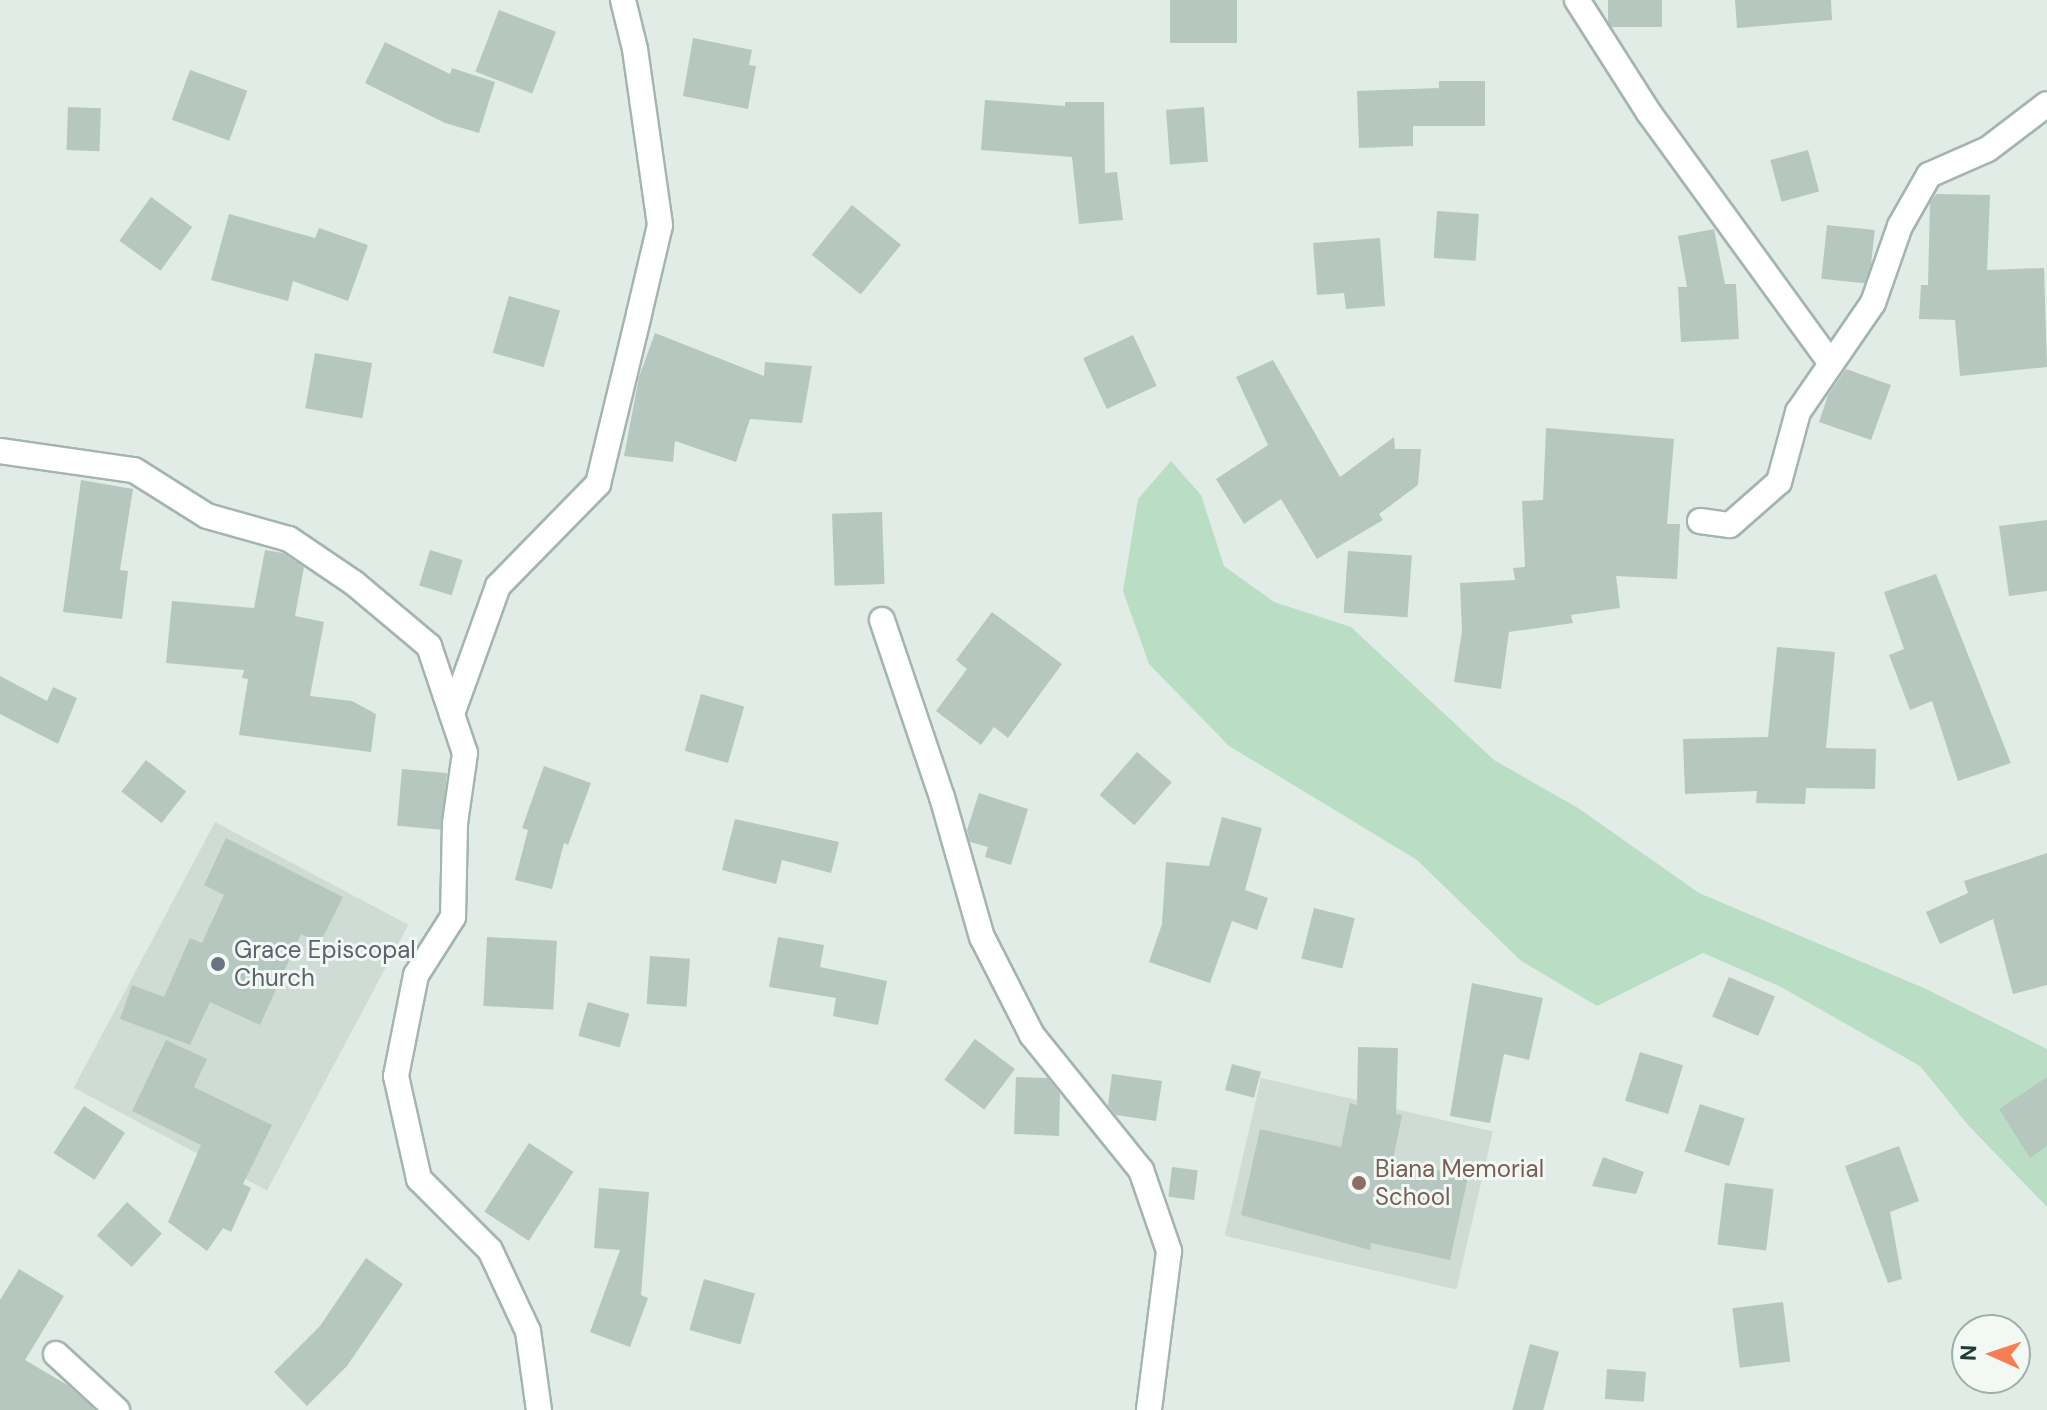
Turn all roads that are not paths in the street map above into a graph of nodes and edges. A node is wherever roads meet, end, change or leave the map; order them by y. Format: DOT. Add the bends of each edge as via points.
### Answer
graph roads {
  1 [pos="623,0"];
  2 [pos="1577,0"];
  3 [pos="2047,104"];
  4 [pos="1829,361"];
  5 [pos="0,451"];
  6 [pos="1700,521"];
  7 [pos="882,620"];
  8 [pos="452,714"];
  9 [pos="56,1354"];
  10 [pos="117,1410"];
  11 [pos="539,1410"];
  12 [pos="1149,1410"];
  1 -- 8 [label="street" via="660,225 639,314 598,484 498,586"];
  2 -- 4 [label="street" via="1649,113"];
  3 -- 4 [label="street" via="1988,149 1929,175 1900,226 1873,303"];
  4 -- 6 [label="street" via="1798,412 1779,482 1730,525"];
  5 -- 8 [label="street" via="134,470 207,516 289,539 354,583 429,646"];
  7 -- 12 [label="street" via="982,937 1032,1035 1141,1170 1169,1251"];
  8 -- 11 [label="street" via="465,753 455,823 453,917 416,975 396,1076 419,1179 490,1250 528,1331"];
  9 -- 10 [label="street"];
}
